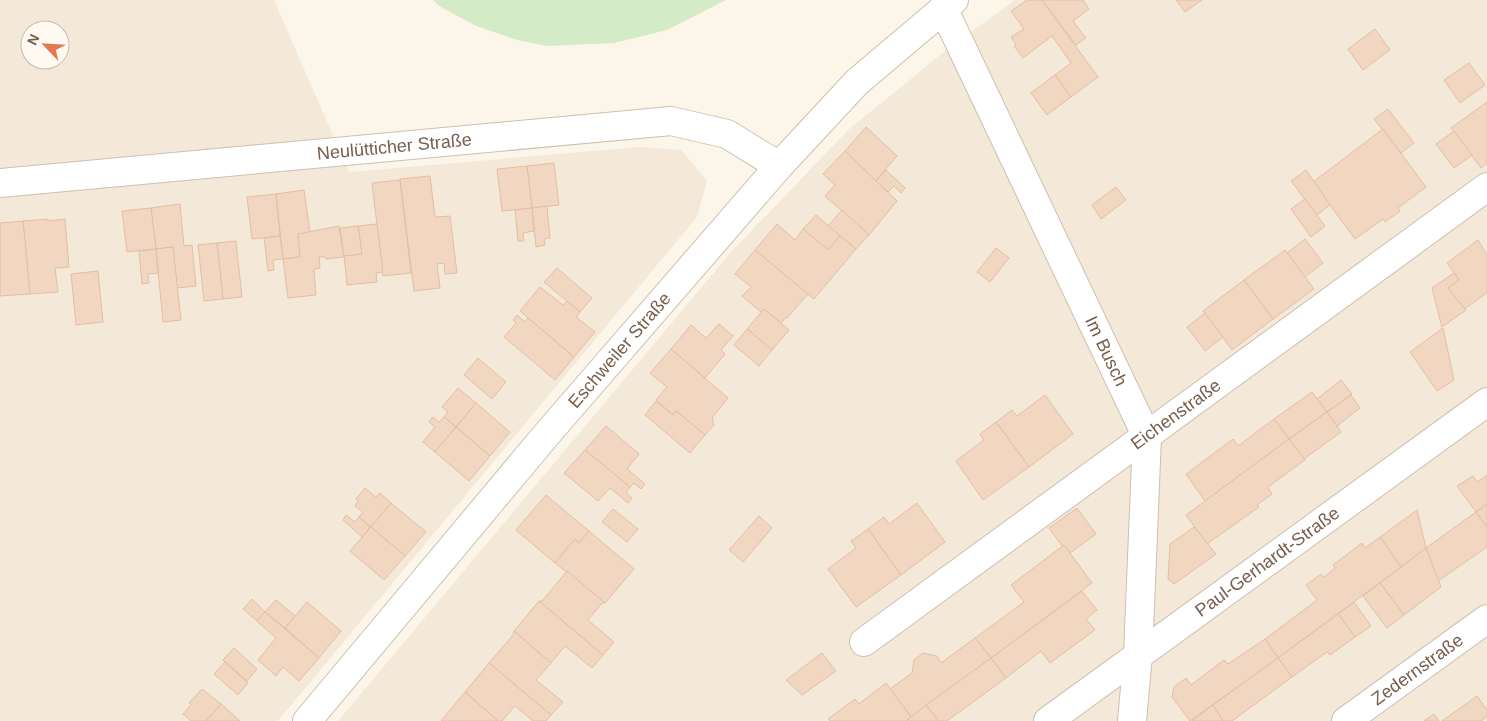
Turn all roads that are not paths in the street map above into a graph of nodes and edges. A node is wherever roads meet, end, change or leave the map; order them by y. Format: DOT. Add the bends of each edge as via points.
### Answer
graph roads {
  1 [pos="949,4"];
  2 [pos="778,166"];
  3 [pos="0,183"];
  4 [pos="1487,187"];
  5 [pos="1487,402"];
  6 [pos="1147,436"];
  7 [pos="1487,619"];
  8 [pos="864,642"];
  9 [pos="1138,655"];
  10 [pos="307,721"];
  11 [pos="1048,721"];
  12 [pos="1132,721"];
  13 [pos="1346,721"];
  1 -- 2 [label="street, Eschweiler Straße" via="857,82"];
  1 -- 6 [label="street, Im Busch"];
  2 -- 3 [label="street, Neulütticher Straße" via="727,134 671,121"];
  2 -- 10 [label="street, Eschweiler Straße" via="547,434"];
  4 -- 6 [label="street, Eichenstraße"];
  5 -- 9 [label="street, Paul-Gerhardt-Straße"];
  6 -- 8 [label="street, Eichenstraße"];
  6 -- 9 [label="street, Im Busch"];
  7 -- 13 [label="street, Zedernstraße"];
  9 -- 11 [label="street, Paul-Gerhardt-Straße"];
  9 -- 12 [label="street, Im Busch"];
}
